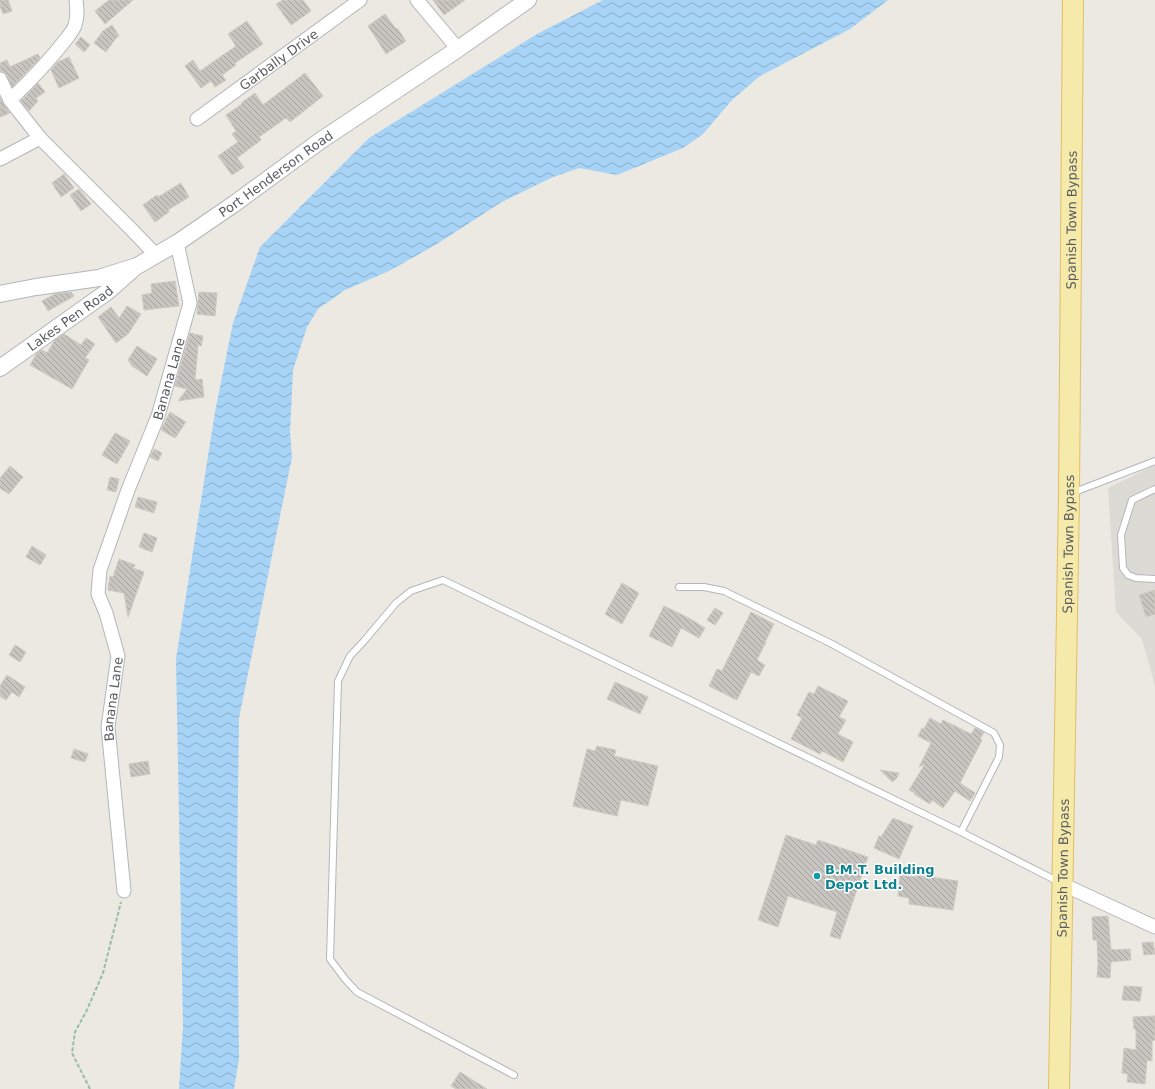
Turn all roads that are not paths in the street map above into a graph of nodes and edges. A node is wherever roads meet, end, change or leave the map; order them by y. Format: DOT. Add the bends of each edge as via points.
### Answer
graph roads {
  1 [pos="76,0"];
  2 [pos="360,0"];
  3 [pos="417,0"];
  4 [pos="528,0"];
  5 [pos="1073,0"];
  6 [pos="458,49"];
  7 [pos="0,79"];
  8 [pos="10,100"];
  9 [pos="197,119"];
  10 [pos="40,138"];
  11 [pos="0,159"];
  12 [pos="177,243"];
  13 [pos="156,255"];
  14 [pos="137,266"];
  15 [pos="0,294"];
  16 [pos="0,368"];
  17 [pos="1155,461"];
  18 [pos="1155,489"];
  19 [pos="1070,494"];
  20 [pos="1155,579"];
  21 [pos="678,587"];
  22 [pos="961,832"];
  23 [pos="1062,884"];
  24 [pos="124,891"];
  25 [pos="1155,927"];
  26 [pos="514,1075"];
  27 [pos="1059,1089"];
  1 -- 8 [label="street" via="78,14 75,26 28,83"];
  2 -- 9 [label="street, Garbally Drive"];
  3 -- 6 [label="street"];
  4 -- 6 [label="street, Port Henderson Road"];
  5 -- 19 [label="main road, Spanish Town Bypass"];
  6 -- 12 [label="street, Port Henderson Road" via="320,141"];
  7 -- 8 [label="street"];
  8 -- 10 [label="street"];
  10 -- 11 [label="street"];
  10 -- 13 [label="street"];
  12 -- 13 [label="street, Port Henderson Road"];
  12 -- 24 [label="street, Banana Lane" via="190,303 158,416 100,570 98,594 118,656 108,727"];
  13 -- 14 [label="street, Port Henderson Road"];
  14 -- 15 [label="street, Port Henderson Road" via="99,278"];
  14 -- 16 [label="street, Lakes Pen Road" via="107,292"];
  17 -- 19 [label="lane"];
  18 -- 20 [label="lane" via="1132,500 1121,535 1122,568 1128,575 1136,578"];
  19 -- 23 [label="main road, Spanish Town Bypass"];
  21 -- 22 [label="lane" via="704,587 724,591 832,644 994,733 1000,745 999,757"];
  22 -- 23 [label="lane"];
  22 -- 26 [label="lane" via="443,580 411,591 396,603 350,656 338,681 330,959 357,992"];
  23 -- 25 [label="street"];
  23 -- 27 [label="main road, Spanish Town Bypass"];
}
